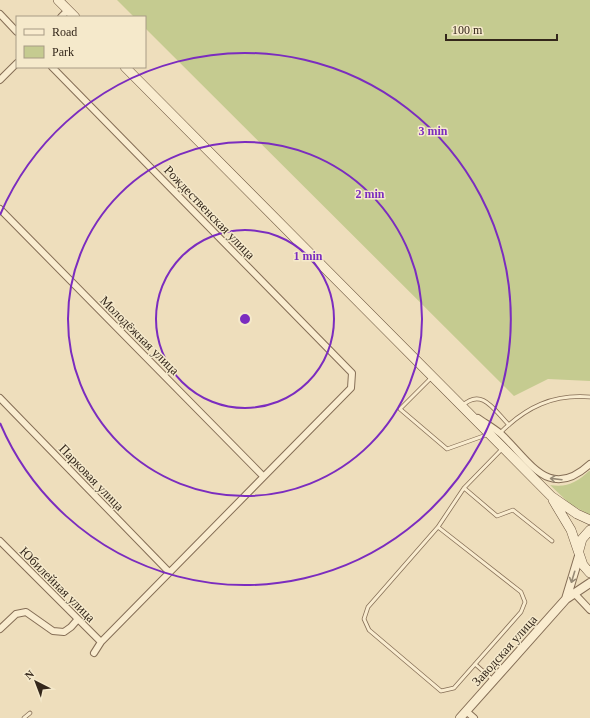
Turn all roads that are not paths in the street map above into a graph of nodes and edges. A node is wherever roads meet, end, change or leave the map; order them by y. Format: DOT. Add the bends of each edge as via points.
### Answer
graph roads {
  1 [pos="58,0"];
  2 [pos="68,10"];
  3 [pos="0,14"];
  4 [pos="62,16"];
  5 [pos="74,16"];
  6 [pos="16,31"];
  7 [pos="16,64"];
  8 [pos="53,68"];
  9 [pos="126,68"];
  10 [pos="0,80"];
  11 [pos="0,209"];
  12 [pos="433,377"];
  13 [pos="590,397"];
  14 [pos="0,398"];
  15 [pos="461,406"];
  16 [pos="509,425"];
  17 [pos="500,433"];
  18 [pos="489,434"];
  19 [pos="503,448"];
  20 [pos="590,464"];
  21 [pos="264,476"];
  22 [pos="464,488"];
  23 [pos="551,496"];
  24 [pos="590,520"];
  25 [pos="438,527"];
  26 [pos="590,530"];
  27 [pos="0,541"];
  28 [pos="552,542"];
  29 [pos="579,553"];
  30 [pos="169,572"];
  31 [pos="590,573"];
  32 [pos="590,583"];
  33 [pos="574,593"];
  34 [pos="566,599"];
  35 [pos="590,610"];
  36 [pos="78,619"];
  37 [pos="0,629"];
  38 [pos="101,642"];
  39 [pos="94,653"];
  40 [pos="475,664"];
  41 [pos="493,680"];
  42 [pos="466,711"];
  43 [pos="30,713"];
  44 [pos="24,718"];
  45 [pos="460,718"];
  46 [pos="474,718"];
  1 -- 2 [label="main road"];
  2 -- 4 [label="street"];
  2 -- 5 [label="main road"];
  3 -- 6 [label="street"];
  7 -- 10 [label="street"];
  8 -- 21 [label="street, Рождественская улица" via="352,373 351,388"];
  9 -- 12 [label="main road"];
  11 -- 21 [label="street, Молодёжная улица"];
  12 -- 15 [label="main road"];
  12 -- 18 [label="lane" via="400,409 447,449"];
  13 -- 16 [label="lane" via="568,396 547,401 535,406"];
  14 -- 30 [label="street, Парковая улица"];
  15 -- 16 [label="lane" via="468,400 484,399"];
  15 -- 17 [label="street"];
  15 -- 18 [label="main road"];
  16 -- 17 [label="lane"];
  20 -- 17 [label="street, one-way" via="574,478 548,478"];
  18 -- 19 [label="main road"];
  19 -- 22 [label="lane"];
  19 -- 23 [label="main road"];
  21 -- 30 [label="street"];
  22 -- 25 [label="lane"];
  22 -- 28 [label="lane" via="497,516 513,510"];
  23 -- 24 [label="main road"];
  23 -- 29 [label="main road" via="572,530"];
  25 -- 40 [label="lane" via="521,592 525,602 521,612"];
  25 -- 40 [label="lane" via="368,607 364,619 369,630 441,691 454,688"];
  26 -- 29 [label="main road" via="582,539"];
  27 -- 36 [label="street, Юбилейная улица"];
  29 -- 31 [label="main road" via="583,565"];
  29 -- 34 [label="street, Заводская улица, one-way"];
  30 -- 38 [label="street"];
  32 -- 33 [label="street, Заводская улица"];
  33 -- 34 [label="street, Заводская улица"];
  33 -- 35 [label="street"];
  34 -- 41 [label="street, Заводская улица"];
  36 -- 37 [label="street" via="64,632 53,630 26,612 16,614"];
  36 -- 38 [label="street, Юбилейная улица"];
  38 -- 39 [label="street"];
  40 -- 41 [label="lane"];
  41 -- 42 [label="street, Заводская улица"];
  42 -- 45 [label="street, Заводская улица"];
  42 -- 46 [label="street"];
  43 -- 44 [label="lane"];
}
